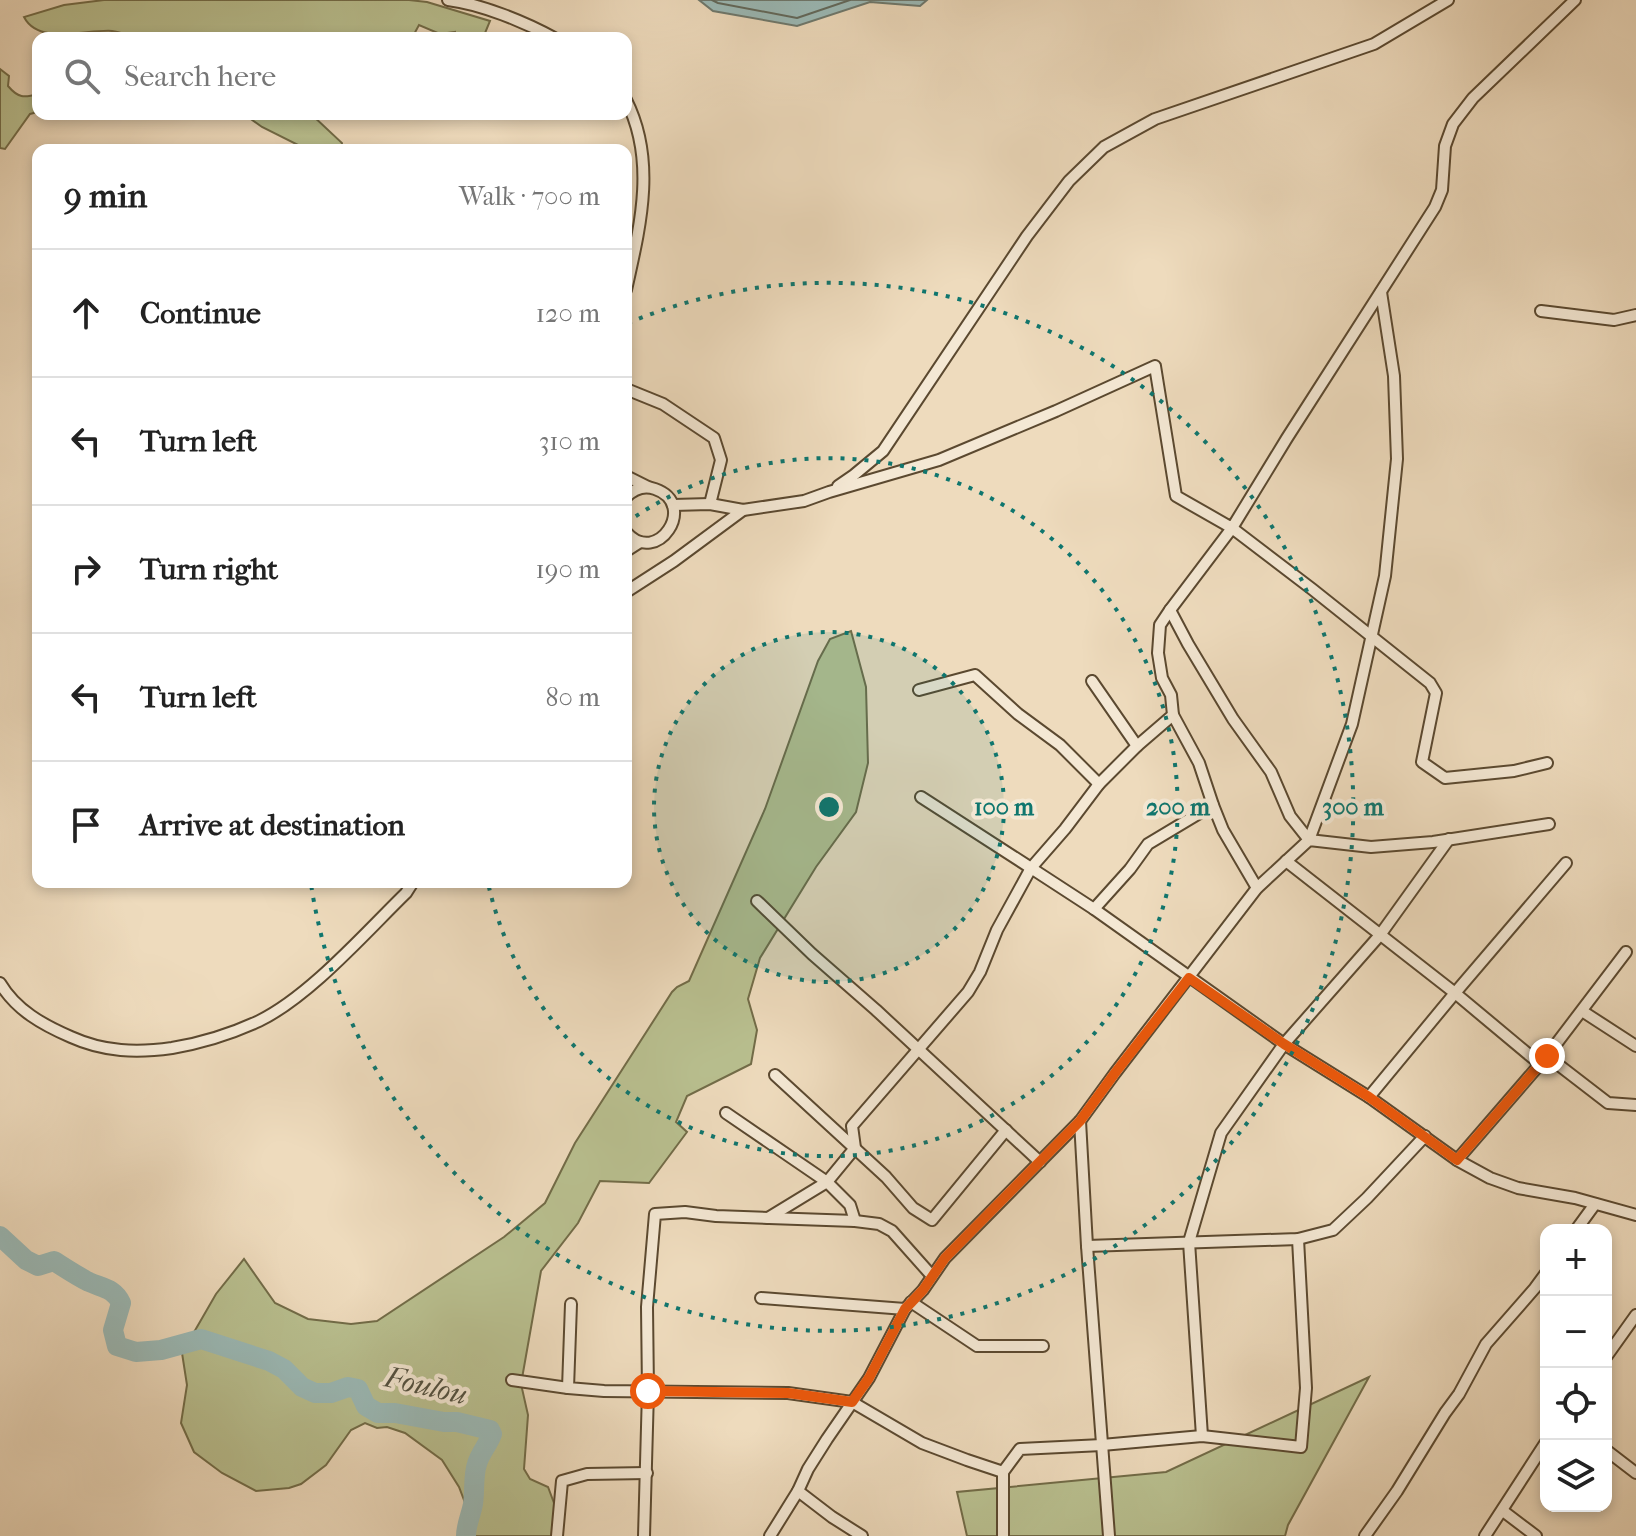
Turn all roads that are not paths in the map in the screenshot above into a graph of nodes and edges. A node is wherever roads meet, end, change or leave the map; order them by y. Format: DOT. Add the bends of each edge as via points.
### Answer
graph roads {
  1 [pos="448,0"];
  2 [pos="1448,0"];
  3 [pos="1575,0"];
  4 [pos="540,32"];
  5 [pos="632,113"];
  6 [pos="632,261"];
  7 [pos="1381,292"];
  8 [pos="1541,311"];
  9 [pos="1636,315"];
  10 [pos="632,391"];
  11 [pos="632,479"];
  12 [pos="648,487"];
  13 [pos="829,492"];
  14 [pos="632,493"];
  15 [pos="710,504"];
  16 [pos="673,505"];
  17 [pos="743,510"];
  18 [pos="1232,528"];
  19 [pos="632,538"];
  20 [pos="640,542"];
  21 [pos="632,547"];
  22 [pos="632,588"];
  23 [pos="1170,610"];
  24 [pos="1371,637"];
  25 [pos="1092,681"];
  26 [pos="919,690"];
  27 [pos="1173,715"];
  28 [pos="1137,746"];
  29 [pos="1547,763"];
  30 [pos="1099,784"];
  31 [pos="921,797"];
  32 [pos="1213,805"];
  33 [pos="1549,824"];
  34 [pos="1449,839"];
  35 [pos="1309,840"];
  36 [pos="1286,861"];
  37 [pos="1566,863"];
  38 [pos="1031,868"];
  39 [pos="408,888"];
  40 [pos="1257,888"];
  41 [pos="757,901"];
  42 [pos="1094,909"];
  43 [pos="1380,935"];
  44 [pos="1626,952"];
  45 [pos="1189,978"];
  46 [pos="0,983"];
  47 [pos="1455,993"];
  48 [pos="1582,1011"];
  49 [pos="1284,1044"];
  50 [pos="1636,1046"];
  51 [pos="918,1048"];
  52 [pos="1543,1060"];
  53 [pos="775,1075"];
  54 [pos="1369,1097"];
  55 [pos="1636,1105"];
  56 [pos="726,1113"];
  57 [pos="1080,1121"];
  58 [pos="1006,1130"];
  59 [pos="1425,1136"];
  60 [pos="855,1148"];
  61 [pos="1457,1160"];
  62 [pos="1040,1162"];
  63 [pos="827,1182"];
  64 [pos="1595,1204"];
  65 [pos="1636,1215"];
  66 [pos="768,1218"];
  67 [pos="855,1221"];
  68 [pos="1580,1224"];
  69 [pos="1298,1239"];
  70 [pos="1189,1242"];
  71 [pos="1087,1246"];
  72 [pos="932,1276"];
  73 [pos="1540,1280"];
  74 [pos="761,1298"];
  75 [pos="571,1304"];
  76 [pos="908,1306"];
  77 [pos="1635,1321"];
  78 [pos="1043,1346"];
  79 [pos="1612,1350"];
  80 [pos="512,1380"];
  81 [pos="568,1388"];
  82 [pos="648,1391"];
  83 [pos="852,1402"];
  84 [pos="1202,1436"];
  85 [pos="1102,1445"];
  86 [pos="1540,1452"];
  87 [pos="1612,1455"];
  88 [pos="1003,1472"];
  89 [pos="647,1473"];
  90 [pos="1636,1473"];
  91 [pos="798,1491"];
  92 [pos="1503,1511"];
  93 [pos="557,1536"];
  94 [pos="644,1536"];
  95 [pos="770,1536"];
  96 [pos="862,1536"];
  97 [pos="1003,1536"];
  98 [pos="1109,1536"];
  99 [pos="1365,1536"];
  100 [pos="1485,1536"];
  101 [pos="1536,1536"];
  1 -- 4 [label="street"];
  2 -- 13 [label="street" via="1374,44 1155,119 1104,147 1069,181 1027,236 883,451"];
  3 -- 7 [label="street" via="1453,124 1435,207"];
  5 -- 6 [label="street" via="644,169 643,208"];
  7 -- 18 [label="street"];
  7 -- 24 [label="street" via="1394,376 1397,459 1385,576"];
  8 -- 9 [label="street" via="1614,320"];
  10 -- 15 [label="street" via="663,404 714,438 721,460"];
  11 -- 12 [label="street"];
  12 -- 14 [label="street"];
  12 -- 16 [label="street" via="658,489"];
  13 -- 17 [label="street"];
  13 -- 18 [label="street" via="939,460 1155,366 1176,496"];
  15 -- 16 [label="street"];
  15 -- 17 [label="street"];
  16 -- 20 [label="street" via="668,533"];
  17 -- 22 [label="street"];
  18 -- 23 [label="street"];
  18 -- 24 [label="street"];
  19 -- 20 [label="street"];
  20 -- 21 [label="street"];
  23 -- 27 [label="street" via="1160,625 1158,653"];
  23 -- 35 [label="street"];
  24 -- 29 [label="street" via="1436,693 1422,762 1445,778"];
  24 -- 35 [label="street" via="1352,724"];
  25 -- 28 [label="street"];
  26 -- 30 [label="street" via="975,675"];
  27 -- 28 [label="street"];
  27 -- 32 [label="street" via="1199,763"];
  28 -- 30 [label="street"];
  30 -- 38 [label="street"];
  31 -- 38 [label="street"];
  32 -- 40 [label="street"];
  32 -- 42 [label="street" via="1148,844"];
  33 -- 34 [label="street"];
  34 -- 35 [label="street" via="1371,847"];
  34 -- 43 [label="street"];
  35 -- 36 [label="street"];
  36 -- 40 [label="street"];
  36 -- 43 [label="street"];
  37 -- 47 [label="street"];
  38 -- 42 [label="street"];
  38 -- 51 [label="street" via="968,992"];
  39 -- 46 [label="street" via="300,994 261,1020 201,1043 150,1051 86,1044 41,1024 8,997"];
  40 -- 45 [label="street"];
  41 -- 51 [label="street"];
  42 -- 45 [label="street"];
  43 -- 47 [label="street"];
  43 -- 49 [label="street"];
  44 -- 48 [label="street"];
  45 -- 49 [label="street"];
  45 -- 57 [label="street"];
  47 -- 52 [label="street"];
  47 -- 54 [label="street"];
  48 -- 50 [label="street"];
  48 -- 52 [label="street"];
  49 -- 54 [label="street"];
  49 -- 70 [label="street" via="1221,1133"];
  51 -- 58 [label="street"];
  51 -- 60 [label="street" via="852,1126"];
  52 -- 55 [label="street" via="1608,1103"];
  52 -- 61 [label="street"];
  53 -- 60 [label="street"];
  54 -- 59 [label="street"];
  56 -- 63 [label="street"];
  57 -- 62 [label="street"];
  57 -- 71 [label="street"];
  58 -- 60 [label="street" via="932,1220 913,1208"];
  58 -- 62 [label="street"];
  59 -- 61 [label="street"];
  59 -- 69 [label="street" via="1333,1230"];
  60 -- 63 [label="street"];
  61 -- 64 [label="street" via="1518,1188"];
  62 -- 72 [label="street"];
  63 -- 66 [label="street"];
  63 -- 67 [label="street" via="850,1205"];
  64 -- 65 [label="street"];
  64 -- 68 [label="street"];
  66 -- 67 [label="street"];
  66 -- 82 [label="street" via="655,1214 647,1307"];
  67 -- 72 [label="street" via="892,1231"];
  69 -- 70 [label="street"];
  69 -- 84 [label="street" via="1306,1388 1301,1447"];
  70 -- 71 [label="street"];
  70 -- 84 [label="street"];
  71 -- 85 [label="street"];
  72 -- 76 [label="street"];
  73 -- 99 [label="street" via="1486,1344"];
  74 -- 76 [label="street"];
  75 -- 81 [label="street"];
  76 -- 78 [label="street" via="977,1346"];
  76 -- 83 [label="street"];
  77 -- 79 [label="street"];
  80 -- 81 [label="street"];
  81 -- 82 [label="street"];
  82 -- 83 [label="street" via="788,1393"];
  82 -- 89 [label="street"];
  83 -- 88 [label="street" via="922,1443"];
  83 -- 91 [label="street"];
  84 -- 85 [label="street"];
  85 -- 88 [label="street" via="1020,1449"];
  85 -- 98 [label="street"];
  86 -- 92 [label="street"];
  87 -- 90 [label="street"];
  88 -- 97 [label="street"];
  89 -- 93 [label="street" via="587,1474 562,1481"];
  89 -- 94 [label="street"];
  91 -- 95 [label="street"];
  91 -- 96 [label="street"];
  92 -- 100 [label="street"];
  92 -- 101 [label="street"];
}
